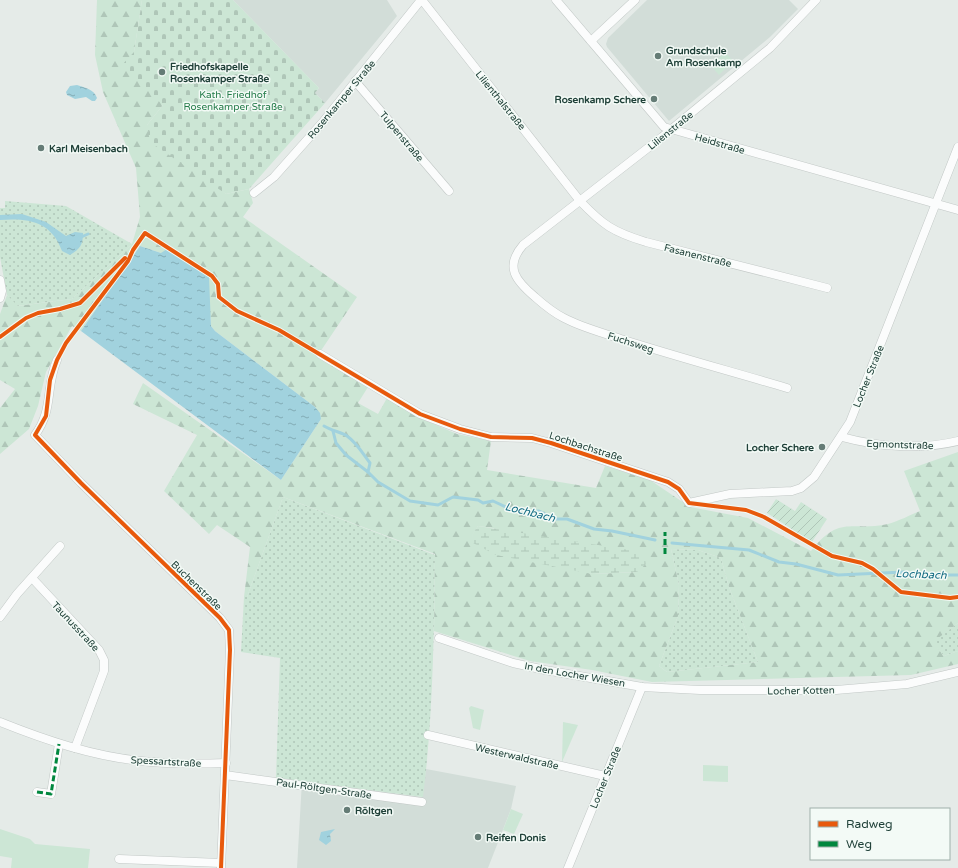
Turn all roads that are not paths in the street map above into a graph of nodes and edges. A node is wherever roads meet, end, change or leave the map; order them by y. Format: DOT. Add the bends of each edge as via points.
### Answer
graph roads {
  1 [pos="422,0"];
  2 [pos="556,0"];
  3 [pos="635,0"];
  4 [pos="816,0"];
  5 [pos="591,41"];
  6 [pos="355,81"];
  7 [pos="670,130"];
  8 [pos="958,147"];
  9 [pos="449,191"];
  10 [pos="254,193"];
  11 [pos="580,201"];
  12 [pos="936,204"];
  13 [pos="958,210"];
  14 [pos="518,251"];
  15 [pos="0,280"];
  16 [pos="827,288"];
  17 [pos="0,298"];
  18 [pos="320,354"];
  19 [pos="57,360"];
  20 [pos="787,388"];
  21 [pos="842,437"];
  22 [pos="958,441"];
  23 [pos="689,503"];
  24 [pos="60,546"];
  25 [pos="32,578"];
  26 [pos="0,617"];
  27 [pos="439,638"];
  28 [pos="958,672"];
  29 [pos="642,687"];
  30 [pos="0,722"];
  31 [pos="428,735"];
  32 [pos="59,744"];
  33 [pos="76,748"];
  34 [pos="226,763"];
  35 [pos="225,775"];
  36 [pos="606,776"];
  37 [pos="37,792"];
  38 [pos="422,802"];
  39 [pos="119,859"];
  40 [pos="133,864"];
  41 [pos="221,865"];
  42 [pos="568,868"];
  1 -- 6 [label="street, Rosenkamper Straße"];
  1 -- 11 [label="street, Lilienthalstraße"];
  2 -- 5 [label="street, Heidstraße"];
  3 -- 5 [label="street"];
  4 -- 7 [label="street, Lilienstraße" via="770,48"];
  5 -- 7 [label="street, Heidstraße" via="660,124"];
  6 -- 9 [label="street, Tulpenstraße"];
  6 -- 10 [label="street, Rosenkamper Straße" via="279,172"];
  7 -- 11 [label="street, Lilienstraße"];
  7 -- 12 [label="street, Heidstraße"];
  8 -- 12 [label="street, Locher Straße"];
  11 -- 14 [label="street, Lilienstraße"];
  11 -- 16 [label="street, Fasanenstraße" via="607,227 622,235"];
  12 -- 13 [label="street, Heidstraße"];
  12 -- 21 [label="street, Locher Straße"];
  14 -- 20 [label="street, Fuchsweg" via="514,267 516,279 546,307 565,319 653,349"];
  15 -- 17 [label="street"];
  18 -- 23 [label="street, Lochbachstraße" via="420,414 491,437 532,438 551,442 668,482 680,489"];
  19 -- 34 [label="street, Buchenstraße" via="51,376 46,416 36,435 81,483 227,626 230,650"];
  21 -- 22 [label="street, Egmontstraße" via="859,442 918,446"];
  21 -- 23 [label="street, Locher Straße" via="814,477 801,488 780,493 730,494"];
  24 -- 25 [label="street"];
  25 -- 26 [label="street"];
  25 -- 33 [label="street, Taunusstraße" via="99,650 104,660 104,671"];
  27 -- 29 [label="street, In den Locher Wiesen" via="513,663"];
  28 -- 29 [label="street, Locher Kotten" via="907,684 836,690 700,690"];
  29 -- 36 [label="street, Locher Straße"];
  30 -- 32 [label="street, Spessartstraße"];
  31 -- 36 [label="street, Westerwaldstraße"];
  32 -- 33 [label="street, Spessartstraße"];
  32 -- 37 [label="street" via="51,794"];
  33 -- 34 [label="street, Spessartstraße" via="139,761"];
  34 -- 35 [label="street, Buchenstraße"];
  35 -- 38 [label="street, Paul-Röltgen-Straße"];
  35 -- 41 [label="street, Buchenstraße"];
  36 -- 42 [label="street, Locher Straße"];
  39 -- 40 [label="street, Buchenstraße"];
  40 -- 41 [label="street, Buchenstraße"];
}
